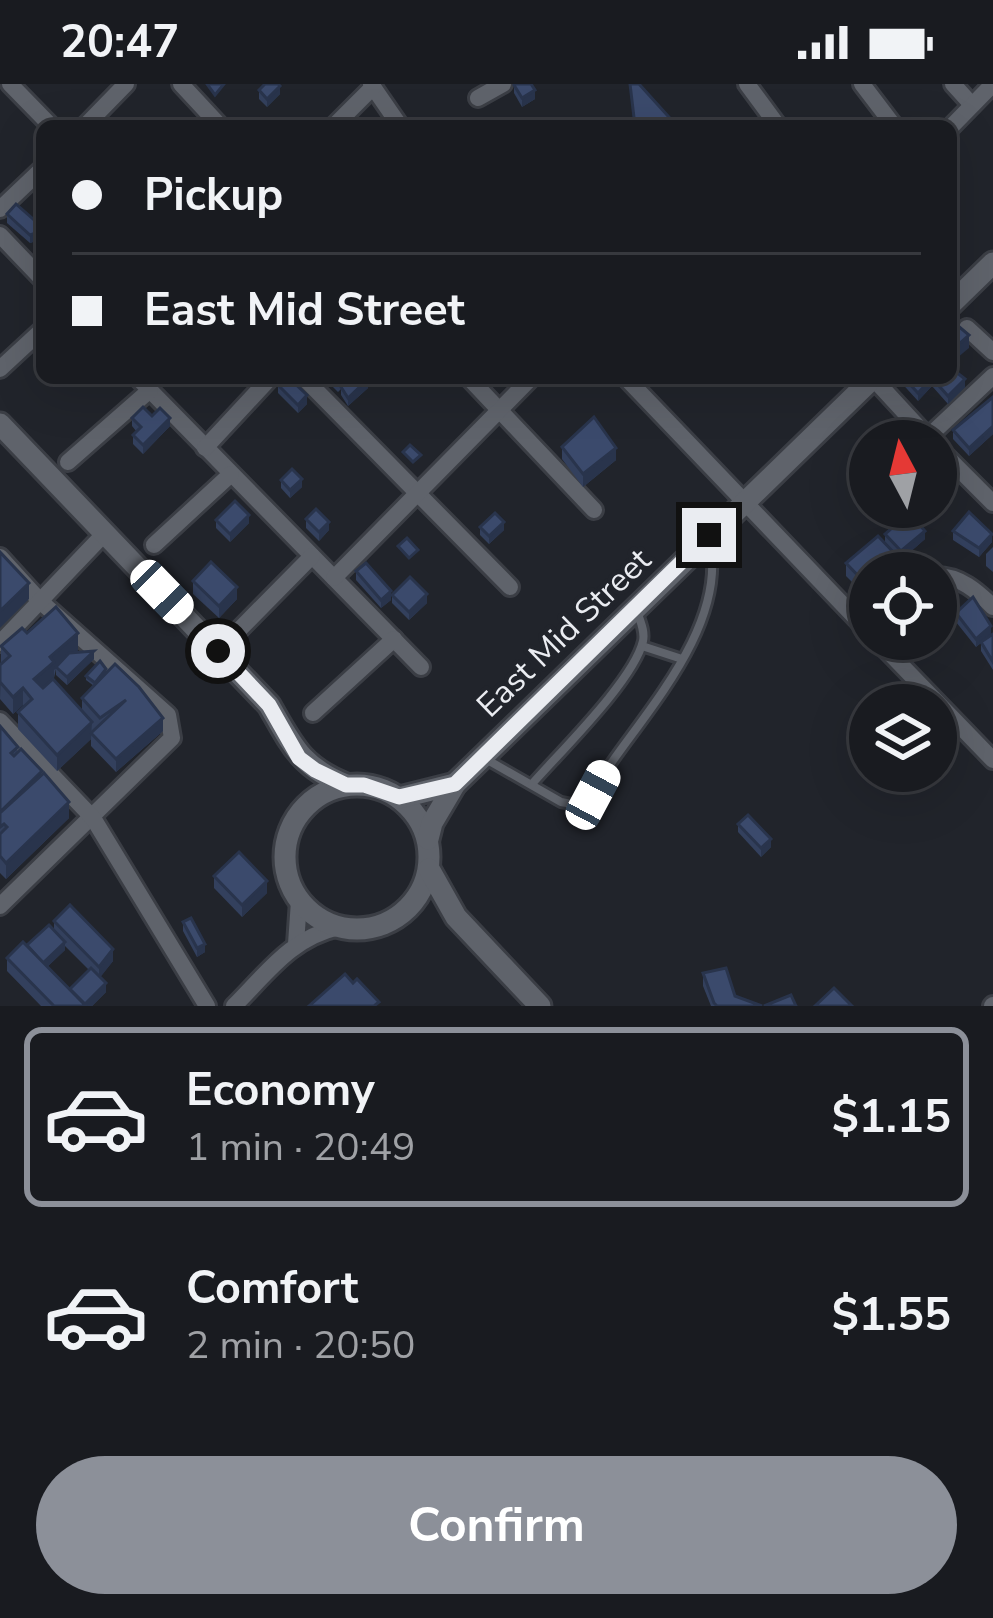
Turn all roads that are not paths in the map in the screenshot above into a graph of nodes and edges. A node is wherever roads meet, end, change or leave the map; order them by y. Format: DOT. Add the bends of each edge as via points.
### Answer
graph roads {
  1 [pos="10,84"];
  2 [pos="126,84"];
  3 [pos="181,84"];
  4 [pos="503,84"];
  5 [pos="747,84"];
  6 [pos="862,84"];
  7 [pos="953,84"];
  8 [pos="993,84"];
  9 [pos="372,86"];
  10 [pos="478,98"];
  11 [pos="972,105"];
  12 [pos="45,120"];
  13 [pos="92,120"];
  14 [pos="214,120"];
  15 [pos="340,120"];
  16 [pos="396,120"];
  17 [pos="774,120"];
  18 [pos="889,120"];
  19 [pos="957,121"];
  20 [pos="36,175"];
  21 [pos="0,209"];
  22 [pos="0,235"];
  23 [pos="993,263"];
  24 [pos="36,273"];
  25 [pos="957,298"];
  26 [pos="967,328"];
  27 [pos="36,336"];
  28 [pos="993,352"];
  29 [pos="0,369"];
  30 [pos="993,376"];
  31 [pos="144,384"];
  32 [pos="264,384"];
  33 [pos="310,384"];
  34 [pos="475,384"];
  35 [pos="525,384"];
  36 [pos="632,384"];
  37 [pos="867,384"];
  38 [pos="878,384"];
  39 [pos="500,411"];
  40 [pos="911,420"];
  41 [pos="952,420"];
  42 [pos="0,424"];
  43 [pos="206,448"];
  44 [pos="68,462"];
  45 [pos="957,468"];
  46 [pos="231,474"];
  47 [pos="418,494"];
  48 [pos="742,502"];
  49 [pos="993,503"];
  50 [pos="593,510"];
  51 [pos="105,533"];
  52 [pos="709,535"];
  53 [pos="154,545"];
  54 [pos="312,556"];
  55 [pos="0,557"];
  56 [pos="334,578"];
  57 [pos="957,580"];
  58 [pos="511,587"];
  59 [pos="40,601"];
  60 [pos="636,607"];
  61 [pos="993,607"];
  62 [pos="849,611"];
  63 [pos="237,632"];
  64 [pos="394,639"];
  65 [pos="0,643"];
  66 [pos="642,646"];
  67 [pos="682,659"];
  68 [pos="896,660"];
  69 [pos="421,667"];
  70 [pos="313,713"];
  71 [pos="0,722"];
  72 [pos="482,757"];
  73 [pos="299,758"];
  74 [pos="993,760"];
  75 [pos="455,784"];
  76 [pos="532,784"];
  77 [pos="346,785"];
  78 [pos="399,797"];
  79 [pos="303,808"];
  80 [pos="92,818"];
  81 [pos="428,839"];
  82 [pos="429,869"];
  83 [pos="3,897"];
  84 [pos="299,902"];
  85 [pos="409,907"];
  86 [pos="456,917"];
  87 [pos="339,927"];
  88 [pos="296,944"];
  89 [pos="207,1006"];
  90 [pos="234,1006"];
  91 [pos="540,1006"];
  1 -- 12 [label="street"];
  2 -- 13 [label="street"];
  3 -- 14 [label="street"];
  4 -- 10 [label="street"];
  5 -- 17 [label="street"];
  6 -- 18 [label="street"];
  7 -- 11 [label="street"];
  8 -- 11 [label="street"];
  9 -- 15 [label="street"];
  9 -- 16 [label="street"];
  11 -- 19 [label="street"];
  20 -- 21 [label="street"];
  22 -- 24 [label="street"];
  23 -- 25 [label="street"];
  26 -- 28 [label="street"];
  27 -- 29 [label="street"];
  30 -- 41 [label="street"];
  31 -- 43 [label="street"];
  31 -- 44 [label="street"];
  32 -- 43 [label="street"];
  33 -- 47 [label="street"];
  34 -- 39 [label="street"];
  35 -- 39 [label="street"];
  36 -- 48 [label="street"];
  37 -- 48 [label="street, East Mid Street"];
  38 -- 40 [label="street"];
  39 -- 47 [label="street"];
  39 -- 50 [label="street"];
  42 -- 51 [label="street"];
  43 -- 46 [label="street"];
  45 -- 49 [label="street"];
  46 -- 53 [label="street"];
  46 -- 54 [label="street"];
  47 -- 56 [label="street"];
  47 -- 58 [label="street"];
  48 -- 52 [label="street, East Mid Street"];
  48 -- 62 [label="street"];
  51 -- 59 [label="street"];
  51 -- 73 [label="street" via="269,705"];
  52 -- 60 [label="street, East Mid Street"];
  52 -- 67 [label="lane" via="715,567"];
  54 -- 56 [label="street"];
  54 -- 63 [label="street"];
  55 -- 59 [label="street"];
  56 -- 64 [label="street"];
  57 -- 61 [label="street"];
  59 -- 65 [label="street"];
  59 -- 80 [label="street" via="168,715 172,738"];
  60 -- 66 [label="lane"];
  60 -- 72 [label="street, East Mid Street"];
  64 -- 69 [label="street"];
  64 -- 70 [label="street"];
  66 -- 67 [label="lane"];
  66 -- 76 [label="lane"];
  67 -- 76 [label="lane" via="593,795 577,806"];
  68 -- 74 [label="street"];
  71 -- 80 [label="street"];
  72 -- 75 [label="street, East Mid Street"];
  72 -- 76 [label="lane"];
  73 -- 77 [label="street"];
  73 -- 79 [label="street"];
  75 -- 78 [label="street"];
  75 -- 81 [label="street, East Mid Street"];
  77 -- 78 [label="street"];
  77 -- 79 [label="street"];
  78 -- 81 [label="street"];
  79 -- 84 [label="street" via="285,844"];
  80 -- 83 [label="street"];
  80 -- 89 [label="street"];
  81 -- 82 [label="street"];
  82 -- 85 [label="street"];
  82 -- 86 [label="street"];
  84 -- 87 [label="street"];
  84 -- 88 [label="street"];
  85 -- 86 [label="street"];
  85 -- 87 [label="street" via="378,926"];
  86 -- 91 [label="street"];
  87 -- 88 [label="street"];
  88 -- 90 [label="street"];
}
